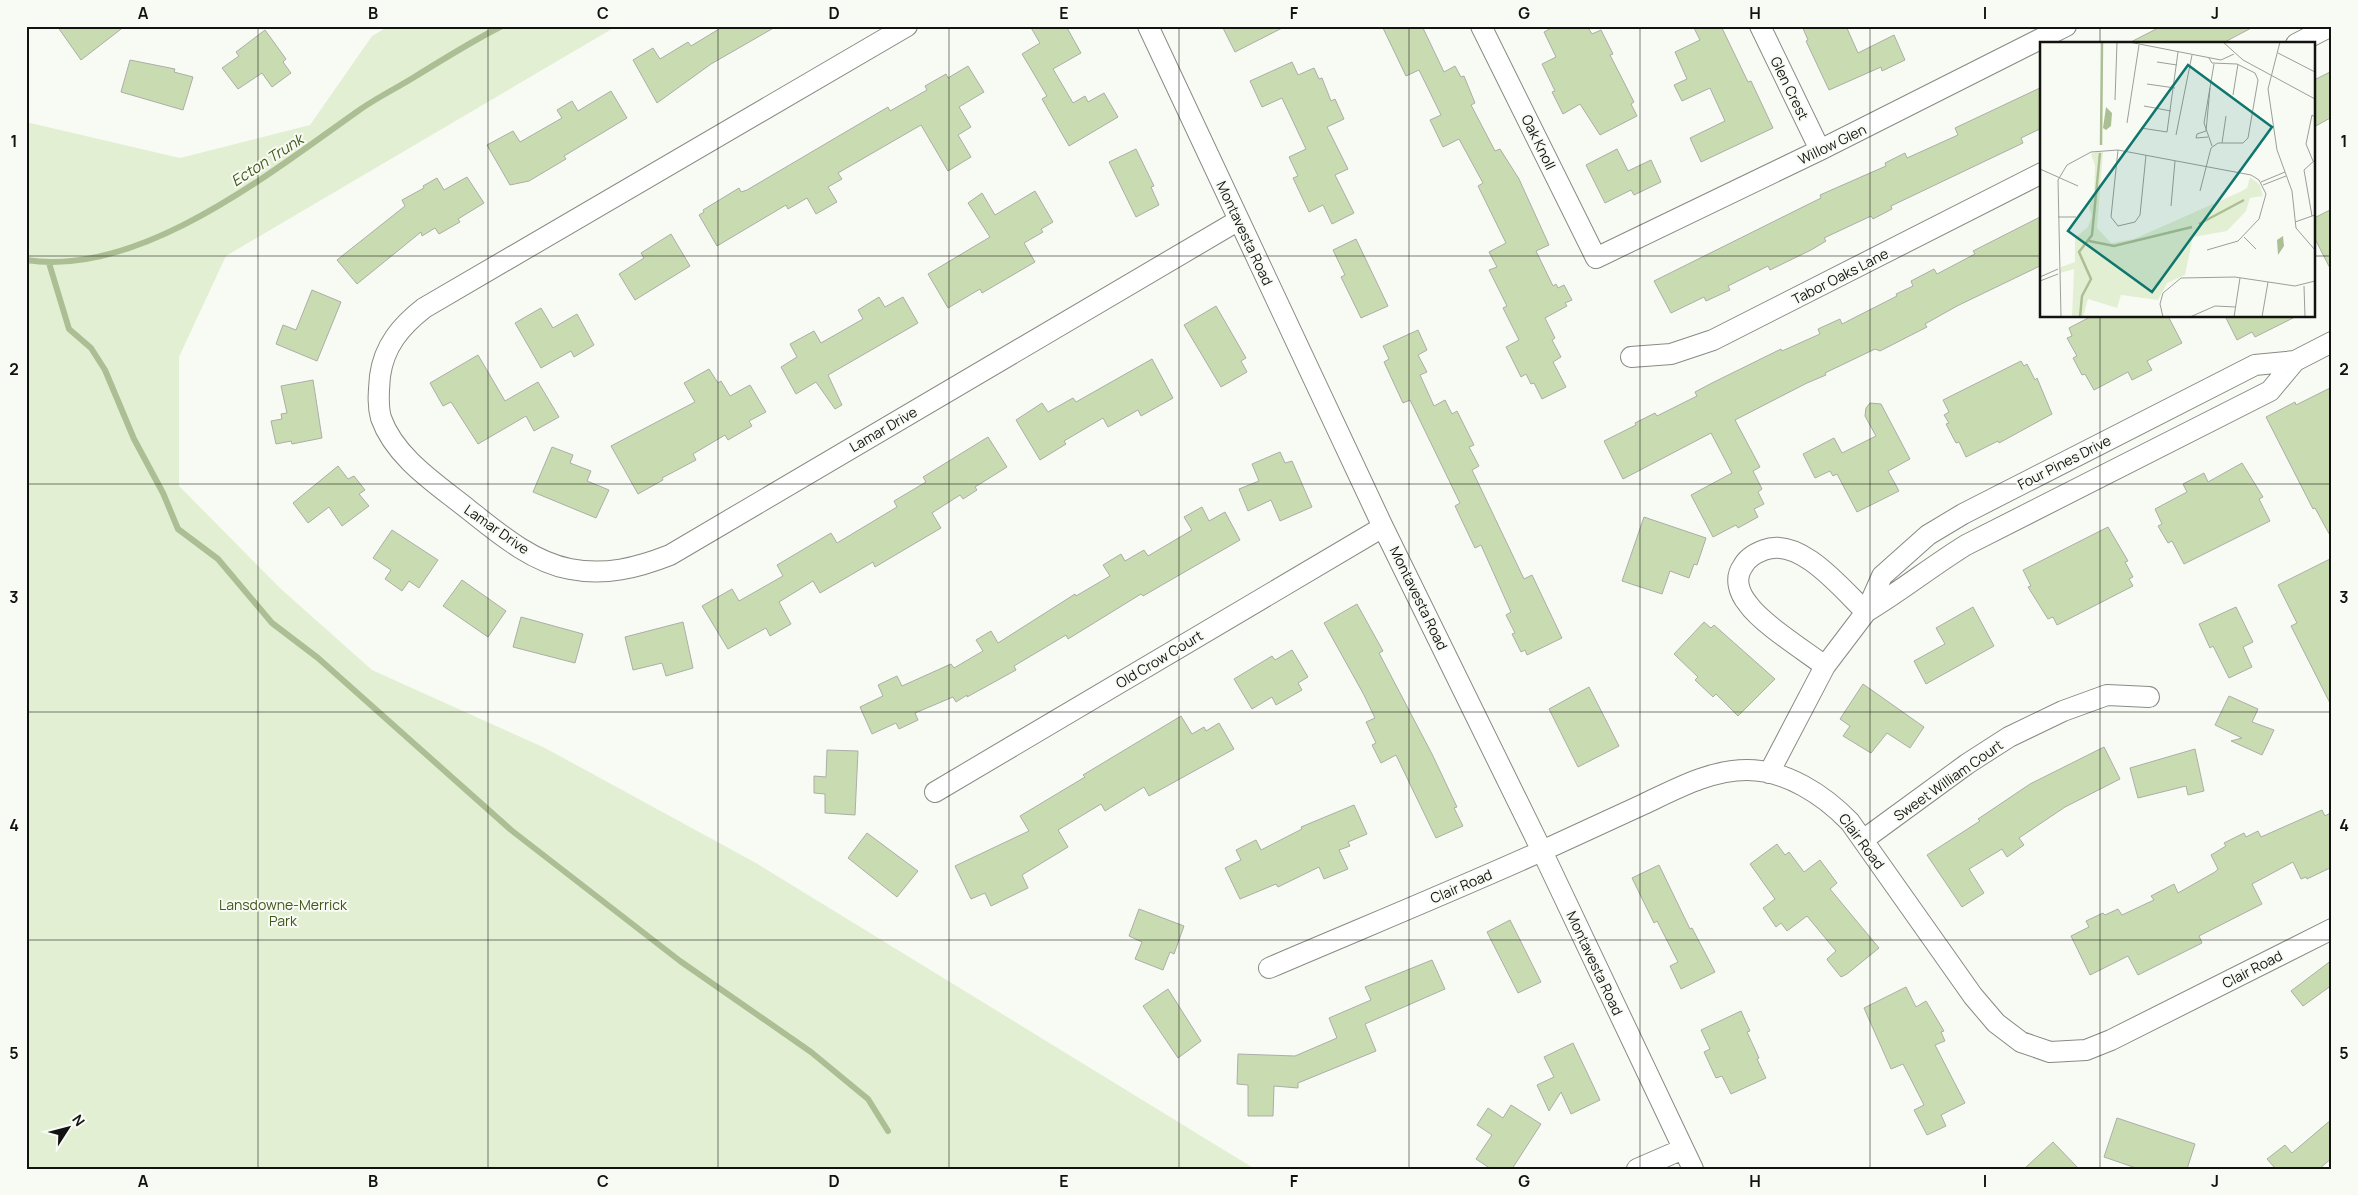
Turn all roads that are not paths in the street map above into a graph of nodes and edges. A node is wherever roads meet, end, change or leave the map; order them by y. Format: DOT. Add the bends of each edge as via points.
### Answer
graph roads {
  1 [pos="907,26"];
  2 [pos="1148,26"];
  3 [pos="1481,26"];
  4 [pos="1760,26"];
  5 [pos="2331,26"];
  6 [pos="2058,28"];
  7 [pos="2300,42"];
  8 [pos="1820,150"];
  9 [pos="2040,174"];
  10 [pos="1239,220"];
  11 [pos="1596,258"];
  12 [pos="2332,342"];
  13 [pos="1631,357"];
  14 [pos="2295,361"];
  15 [pos="1384,527"];
  16 [pos="1866,612"];
  17 [pos="1825,666"];
  18 [pos="2149,697"];
  19 [pos="1769,773"];
  20 [pos="935,792"];
  21 [pos="1863,840"];
  22 [pos="1542,851"];
  23 [pos="2332,929"];
  24 [pos="1269,968"];
  25 [pos="1683,1149"];
  26 [pos="1637,1169"];
  27 [pos="1693,1169"];
  1 -- 10 [label="street, Lamar Drive" via="424,308 408,321 388,349 381,369 378,402 387,431 412,463 495,530 546,561 568,569 593,572 647,564 670,555"];
  2 -- 10 [label="street, Montavesta Road"];
  3 -- 11 [label="street, Oak Knoll"];
  4 -- 8 [label="street, Glen Crest"];
  5 -- 7 [label="street"];
  6 -- 8 [label="street, Willow Glen"];
  8 -- 11 [label="street, Willow Glen"];
  9 -- 13 [label="street, Tabor Oaks Lane" via="1713,340 1671,354"];
  10 -- 15 [label="street, Montavesta Road"];
  12 -- 14 [label="street, Four Pines Drive"];
  14 -- 16 [label="street, Four Pines Drive" via="2270,391 1966,545"];
  14 -- 16 [label="street, Four Pines Drive" via="2255,365 1963,514 1928,535 1882,576"];
  15 -- 20 [label="street, Old Crow Court"];
  15 -- 22 [label="street, Montavesta Road"];
  16 -- 17 [label="street, Four Pines Drive"];
  16 -- 17 [label="street" via="1812,561 1789,549 1774,546 1757,553 1741,567 1738,585 1748,606"];
  17 -- 19 [label="street, Four Pines Drive"];
  18 -- 21 [label="street, Sweet William Court" via="2107,695 2063,711 2009,737"];
  19 -- 21 [label="street, Clair Road" via="1802,785 1822,798 1837,809"];
  19 -- 22 [label="street, Clair Road" via="1748,770 1707,776"];
  21 -- 23 [label="street, Clair Road" via="1973,996 1996,1023 2021,1042 2050,1052 2086,1050 2111,1040"];
  22 -- 24 [label="street, Clair Road"];
  22 -- 25 [label="street, Montavesta Road"];
  25 -- 26 [label="street"];
  25 -- 27 [label="street, Montavesta Road"];
}
